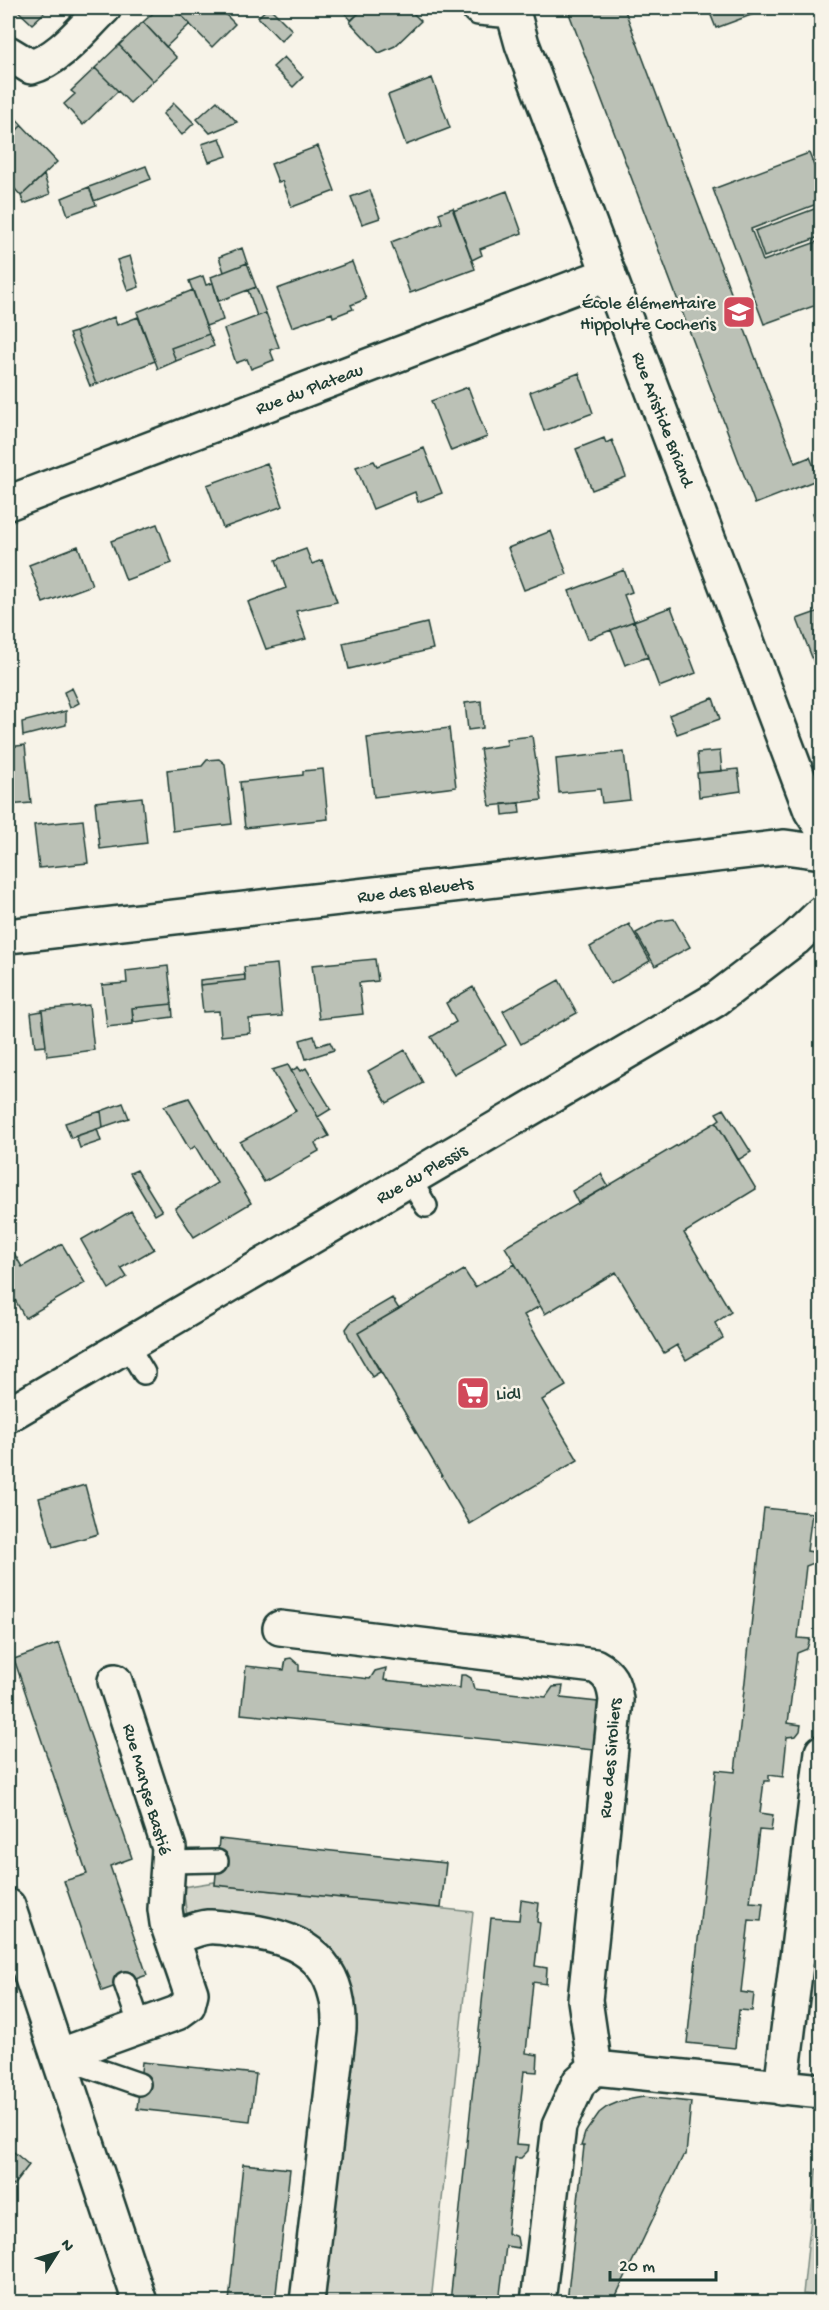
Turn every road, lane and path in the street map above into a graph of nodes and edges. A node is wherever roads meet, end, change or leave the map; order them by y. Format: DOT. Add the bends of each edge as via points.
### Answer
graph roads {
  1 [pos="104,8"];
  2 [pos="479,8"];
  3 [pos="512,9"];
  4 [pos="19,60"];
  5 [pos="609,274"];
  6 [pos="8,503"];
  7 [pos="822,828"];
  8 [pos="822,852"];
  9 [pos="822,913"];
  10 [pos="8,936"];
  11 [pos="127,1345"];
  12 [pos="144,1373"];
  13 [pos="8,1415"];
  14 [pos="280,1628"];
  15 [pos="115,1681"];
  16 [pos="822,1752"];
  17 [pos="217,1861"];
  18 [pos="169,1862"];
  19 [pos="8,1906"];
  20 [pos="172,1938"];
  21 [pos="125,1983"];
  22 [pos="140,2026"];
  23 [pos="58,2056"];
  24 [pos="595,2068"];
  25 [pos="139,2084"];
  26 [pos="781,2088"];
  27 [pos="822,2091"];
  28 [pos="140,2302"];
  29 [pos="307,2302"];
  30 [pos="538,2302"];
  1 -- 4 [label="street" via="42,64"];
  2 -- 3 [label="street"];
  3 -- 5 [label="street, Rue Aristide Briand"];
  5 -- 6 [label="street, Rue du Plateau"];
  5 -- 7 [label="street, Rue Aristide Briand" via="811,811"];
  8 -- 10 [label="street, Rue des Bleuets" via="785,847"];
  9 -- 11 [label="street, Rue du Plessis" via="795,939 715,1000 418,1193"];
  11 -- 12 [label="lane"];
  11 -- 13 [label="street, Rue du Plessis"];
  14 -- 24 [label="street, Rue des Siroliers" via="595,1666 610,1678 616,1700 585,2000"];
  15 -- 18 [label="street, Rue Maryse Bastié" via="169,1848"];
  16 -- 26 [label="street"];
  17 -- 18 [label="lane"];
  18 -- 20 [label="street, Rue Maryse Bastié" via="165,1909"];
  19 -- 23 [label="street"];
  20 -- 22 [label="street, Rue Maryse Bastié" via="191,1993 188,2005"];
  20 -- 29 [label="street" via="208,1927 284,1938 318,1960 336,1990 339,2029"];
  21 -- 22 [label="lane"];
  22 -- 23 [label="street, Rue Maryse Bastié"];
  23 -- 25 [label="lane"];
  23 -- 28 [label="street"];
  24 -- 26 [label="street"];
  24 -- 30 [label="street" via="579,2082 559,2126"];
  26 -- 27 [label="street"];
}
